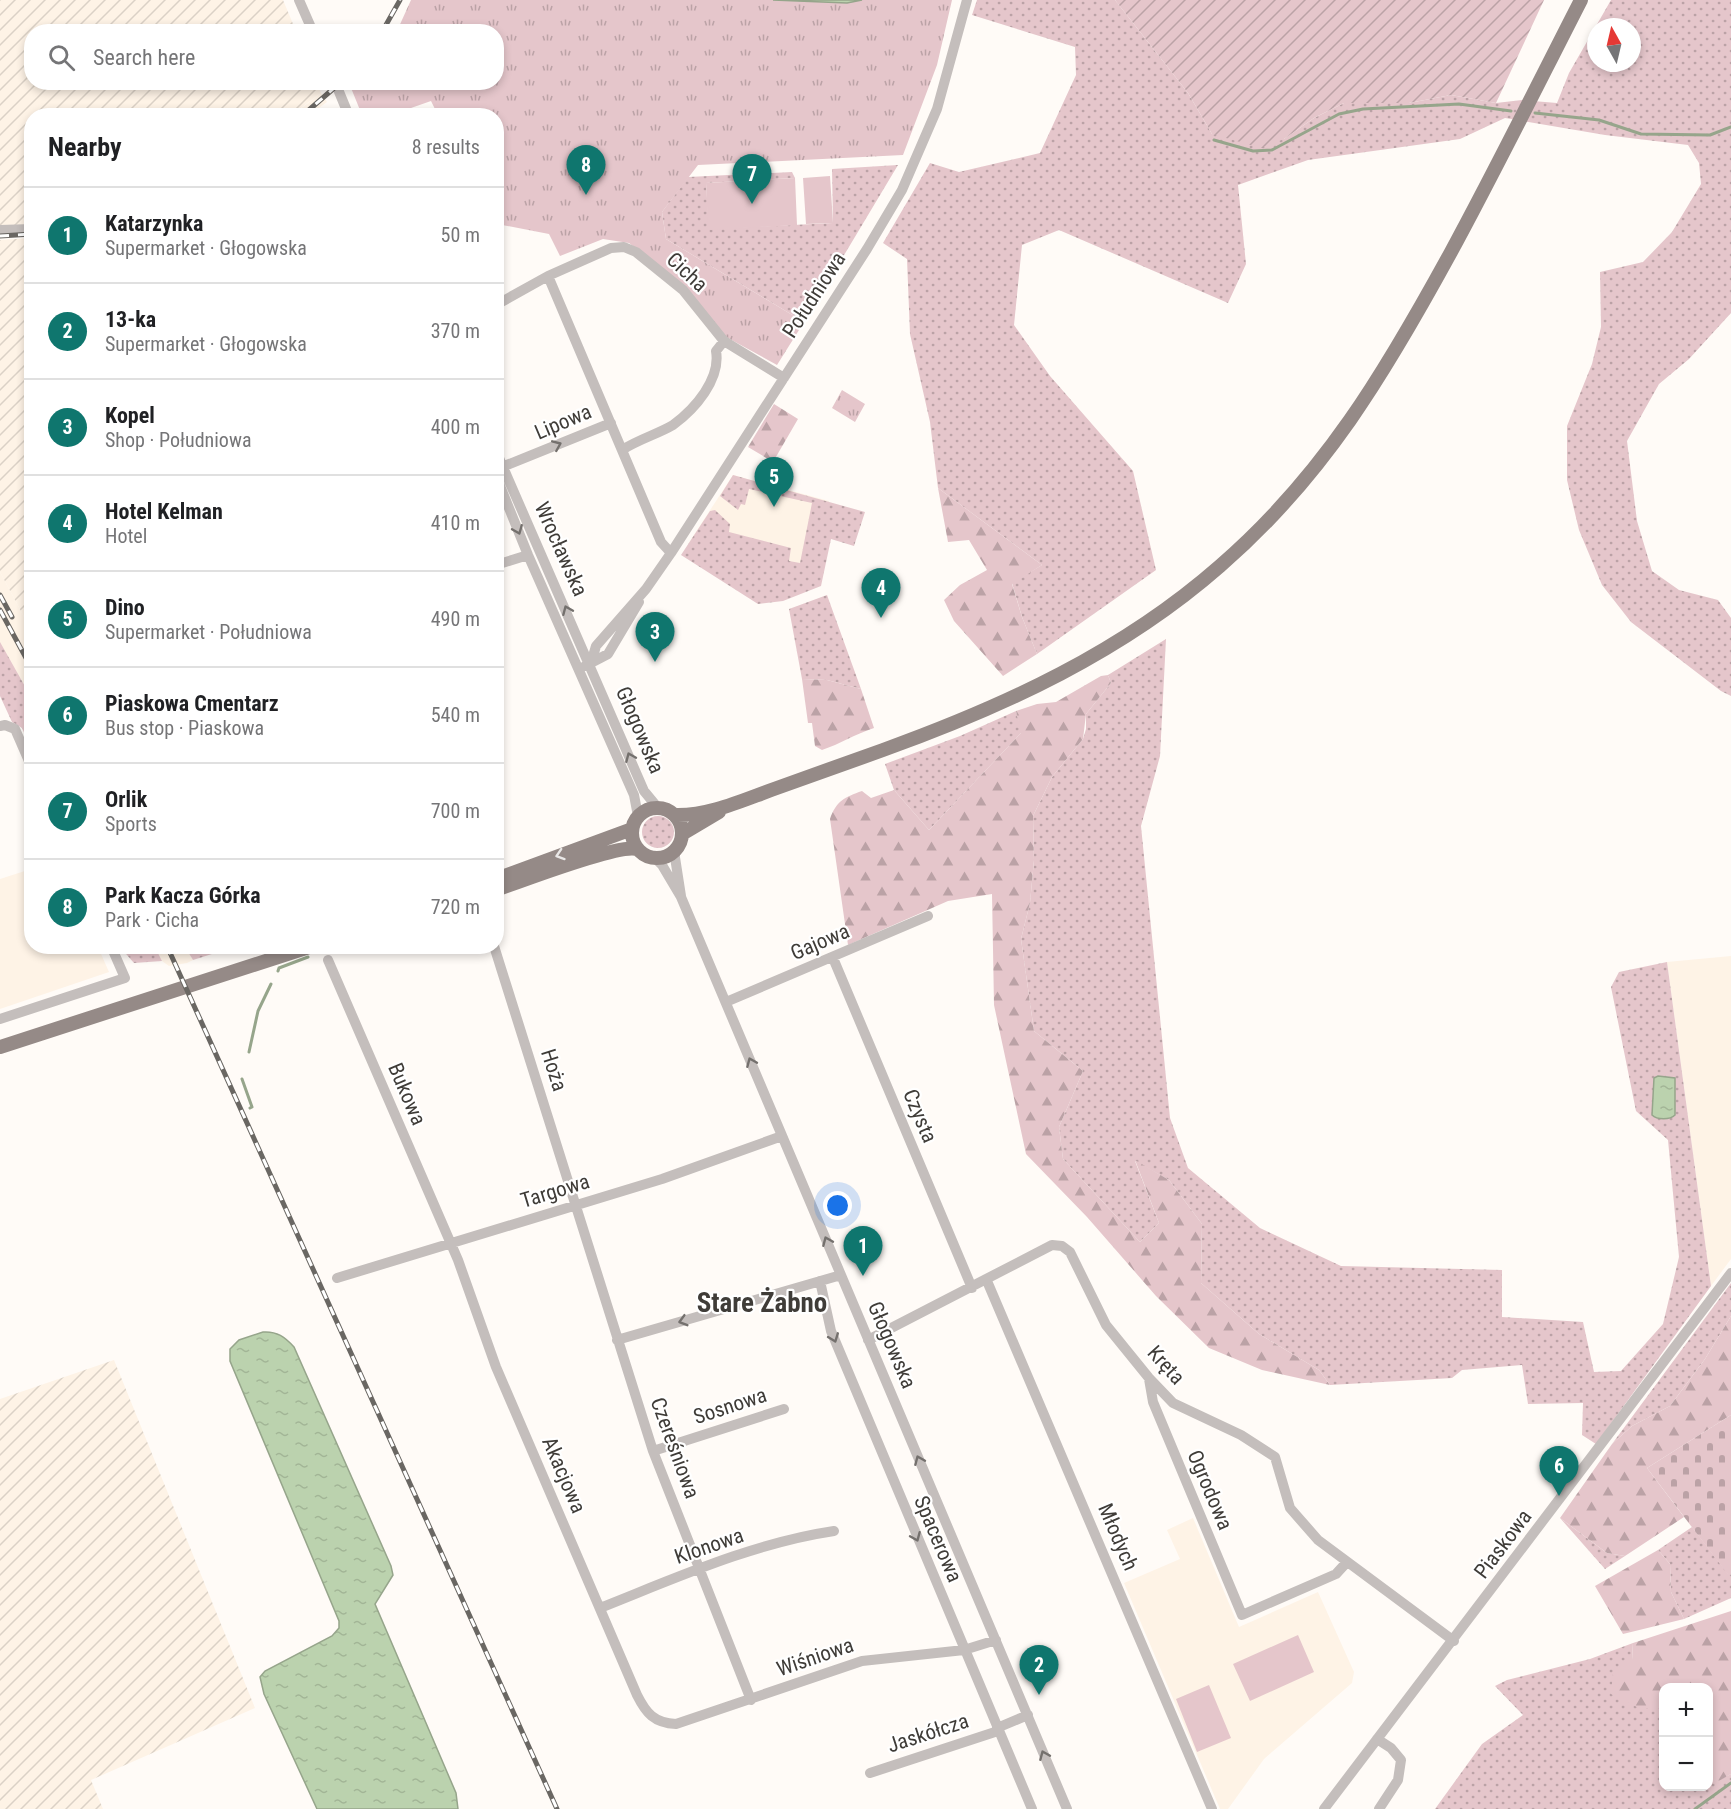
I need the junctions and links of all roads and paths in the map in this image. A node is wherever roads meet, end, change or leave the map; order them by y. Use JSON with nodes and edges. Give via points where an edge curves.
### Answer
{"nodes":[{"id":1,"x":299,"y":0,"type":"edge"},
{"id":2,"x":967,"y":0,"type":"edge"},
{"id":3,"x":1581,"y":0,"type":"edge"},
{"id":4,"x":309,"y":24,"type":"edge"},
{"id":5,"x":338,"y":90,"type":"edge"},
{"id":6,"x":345,"y":108,"type":"edge"},
{"id":7,"x":24,"y":229,"type":"edge"},
{"id":8,"x":0,"y":230,"type":"edge"},
{"id":9,"x":548,"y":276,"type":"junction"},
{"id":10,"x":504,"y":301,"type":"edge"},
{"id":11,"x":724,"y":341,"type":"junction"},
{"id":12,"x":784,"y":378,"type":"junction"},
{"id":13,"x":611,"y":423,"type":"junction"},
{"id":14,"x":622,"y":450,"type":"junction"},
{"id":15,"x":504,"y":469,"type":"edge"},
{"id":16,"x":504,"y":480,"type":"edge"},
{"id":17,"x":504,"y":485,"type":"edge"},
{"id":18,"x":536,"y":538,"type":"junction"},
{"id":19,"x":671,"y":553,"type":"junction"},
{"id":20,"x":528,"y":555,"type":"junction"},
{"id":21,"x":504,"y":562,"type":"edge"},
{"id":22,"x":551,"y":572,"type":"junction"},
{"id":23,"x":646,"y":589,"type":"junction"},
{"id":24,"x":580,"y":639,"type":"junction"},
{"id":25,"x":598,"y":643,"type":"junction"},
{"id":26,"x":591,"y":663,"type":"junction"},
{"id":27,"x":579,"y":668,"type":"junction"},
{"id":28,"x":6,"y":726,"type":"edge"},
{"id":29,"x":24,"y":750,"type":"edge"},
{"id":30,"x":729,"y":806,"type":"junction"},
{"id":31,"x":658,"y":808,"type":"junction"},
{"id":32,"x":675,"y":815,"type":"junction"},
{"id":33,"x":638,"y":816,"type":"junction"},
{"id":34,"x":632,"y":830,"type":"junction"},
{"id":35,"x":682,"y":834,"type":"junction"},
{"id":36,"x":638,"y":849,"type":"junction"},
{"id":37,"x":674,"y":851,"type":"junction"},
{"id":38,"x":655,"y":858,"type":"junction"},
{"id":39,"x":504,"y":876,"type":"edge"},
{"id":40,"x":504,"y":887,"type":"edge"},
{"id":41,"x":681,"y":897,"type":"junction"},
{"id":42,"x":928,"y":916,"type":"dead end"},
{"id":43,"x":114,"y":954,"type":"edge"},
{"id":44,"x":288,"y":954,"type":"edge"},
{"id":45,"x":497,"y":954,"type":"edge"},
{"id":46,"x":833,"y":958,"type":"junction"},
{"id":47,"x":328,"y":960,"type":"dead end"},
{"id":48,"x":726,"y":1002,"type":"junction"},
{"id":49,"x":0,"y":1019,"type":"edge"},
{"id":50,"x":0,"y":1047,"type":"edge"},
{"id":51,"x":782,"y":1136,"type":"junction"},
{"id":52,"x":576,"y":1205,"type":"junction"},
{"id":53,"x":451,"y":1243,"type":"junction"},
{"id":54,"x":1731,"y":1272,"type":"edge"},
{"id":55,"x":841,"y":1275,"type":"junction"},
{"id":56,"x":337,"y":1278,"type":"dead end"},
{"id":57,"x":820,"y":1281,"type":"junction"},
{"id":58,"x":987,"y":1281,"type":"junction"},
{"id":59,"x":972,"y":1288,"type":"junction"},
{"id":60,"x":617,"y":1340,"type":"junction"},
{"id":61,"x":868,"y":1340,"type":"junction"},
{"id":62,"x":1149,"y":1378,"type":"junction"},
{"id":63,"x":784,"y":1409,"type":"dead end"},
{"id":64,"x":654,"y":1451,"type":"junction"},
{"id":65,"x":834,"y":1531,"type":"dead end"},
{"id":66,"x":1347,"y":1562,"type":"junction"},
{"id":67,"x":699,"y":1569,"type":"junction"},
{"id":68,"x":600,"y":1608,"type":"junction"},
{"id":69,"x":996,"y":1640,"type":"junction"},
{"id":70,"x":1454,"y":1641,"type":"junction"},
{"id":71,"x":964,"y":1650,"type":"junction"},
{"id":72,"x":751,"y":1700,"type":"junction"},
{"id":73,"x":1028,"y":1715,"type":"junction"},
{"id":74,"x":652,"y":1718,"type":"joint"},
{"id":75,"x":998,"y":1730,"type":"junction"},
{"id":76,"x":1377,"y":1739,"type":"junction"},
{"id":77,"x":870,"y":1773,"type":"dead end"},
{"id":78,"x":1032,"y":1809,"type":"edge"},
{"id":79,"x":1067,"y":1809,"type":"edge"},
{"id":80,"x":1212,"y":1809,"type":"edge"},
{"id":81,"x":1324,"y":1809,"type":"edge"},
{"id":82,"x":1379,"y":1809,"type":"edge"}],
"edges":[{"from":1,"to":4,"type":"street"},
{"from":2,"to":12,"type":"street","name":"Południowa","via":[[937,109],[902,190]]},
{"from":3,"to":30,"type":"main road","via":[[1464,228],[1386,369],[1331,449],[1221,566],[1117,642],[1045,684],[944,728]]},
{"from":5,"to":6,"type":"street"},
{"from":7,"to":8,"type":"street"},
{"from":9,"to":10,"type":"street","name":"Cicha"},
{"from":9,"to":11,"type":"street","name":"Cicha","via":[[611,248],[624,247],[636,252],[683,290]]},
{"from":9,"to":13,"type":"street"},
{"from":11,"to":12,"type":"street","name":"Cicha"},
{"from":11,"to":14,"type":"street","via":[[716,351],[712,383],[681,418]]},
{"from":12,"to":19,"type":"street","name":"Południowa"},
{"from":13,"to":14,"type":"street","name":"Lipowa"},
{"from":15,"to":13,"type":"street","name":"Lipowa","one_way":true},
{"from":14,"to":19,"type":"street","name":"Lipowa","via":[[661,542]]},
{"from":16,"to":18,"type":"street","name":"Wrocławska"},
{"from":17,"to":20,"type":"street","name":"Wrocławska","one_way":true},
{"from":18,"to":20,"type":"street"},
{"from":18,"to":22,"type":"street","name":"Wrocławska"},
{"from":19,"to":23,"type":"street","name":"Południowa"},
{"from":20,"to":21,"type":"street"},
{"from":20,"to":22,"type":"street"},
{"from":20,"to":27,"type":"street","name":"Wrocławska"},
{"from":24,"to":22,"type":"street","name":"Wrocławska","one_way":true},
{"from":23,"to":25,"type":"street","name":"Południowa"},
{"from":23,"to":26,"type":"street","name":"Południowa","via":[[611,650]]},
{"from":24,"to":25,"type":"street"},
{"from":24,"to":26,"type":"street","name":"Wrocławska"},
{"from":25,"to":26,"type":"street","name":"Południowa"},
{"from":26,"to":27,"type":"street","name":"Południowa"},
{"from":31,"to":26,"type":"street","name":"Głogowska","one_way":true,"via":[[644,791]]},
{"from":27,"to":33,"type":"street","name":"Głogowska","via":[[634,795]]},
{"from":28,"to":29,"type":"street","via":[[15,729]]},
{"from":30,"to":32,"type":"main road"},
{"from":30,"to":35,"type":"main road"},
{"from":31,"to":32,"type":"main road"},
{"from":31,"to":33,"type":"main road"},
{"from":32,"to":35,"type":"main road"},
{"from":33,"to":34,"type":"main road"},
{"from":34,"to":36,"type":"main road"},
{"from":34,"to":39,"type":"main road","one_way":true},
{"from":35,"to":37,"type":"main road"},
{"from":36,"to":38,"type":"main road"},
{"from":36,"to":40,"type":"main road","via":[[600,856]]},
{"from":37,"to":38,"type":"main road"},
{"from":37,"to":41,"type":"street","name":"Głogowska"},
{"from":38,"to":41,"type":"street","name":"Głogowska"},
{"from":41,"to":48,"type":"street","name":"Głogowska"},
{"from":42,"to":46,"type":"street","name":"Gajowa"},
{"from":43,"to":49,"type":"street","via":[[125,978]]},
{"from":44,"to":50,"type":"main road"},
{"from":45,"to":52,"type":"street","name":"Hoża"},
{"from":46,"to":48,"type":"street","name":"Gajowa"},
{"from":46,"to":59,"type":"street","name":"Czysta"},
{"from":47,"to":53,"type":"street","name":"Bukowa"},
{"from":51,"to":48,"type":"street","name":"Głogowska","one_way":true},
{"from":51,"to":52,"type":"street","name":"Targowa"},
{"from":55,"to":51,"type":"street","name":"Głogowska","one_way":true},
{"from":52,"to":53,"type":"street","name":"Targowa"},
{"from":52,"to":60,"type":"street","name":"Czereśniowa"},
{"from":53,"to":56,"type":"street","name":"Targowa"},
{"from":53,"to":68,"type":"street","name":"Akacjowa","via":[[496,1367]]},
{"from":54,"to":70,"type":"street","name":"Piaskowa"},
{"from":55,"to":57,"type":"street"},
{"from":55,"to":61,"type":"street","name":"Głogowska"},
{"from":57,"to":60,"type":"street","one_way":true},
{"from":57,"to":71,"type":"street","name":"Spacerowa","one_way":true,"via":[[831,1331]]},
{"from":58,"to":59,"type":"street","name":"Kręta"},
{"from":58,"to":62,"type":"street","name":"Kręta","via":[[1052,1245],[1062,1246],[1070,1252],[1106,1324]]},
{"from":58,"to":80,"type":"street","name":"Młodych"},
{"from":59,"to":61,"type":"street","name":"Kręta"},
{"from":60,"to":64,"type":"street","name":"Czereśniowa"},
{"from":69,"to":61,"type":"street","name":"Głogowska","one_way":true},
{"from":62,"to":66,"type":"street","name":"Kręta","via":[[1173,1403],[1241,1435],[1275,1457],[1290,1508],[1318,1540]]},
{"from":62,"to":66,"type":"street","name":"Ogrodowa","via":[[1153,1402],[1242,1615],[1336,1574]]},
{"from":63,"to":64,"type":"street","name":"Sosnowa"},
{"from":64,"to":67,"type":"street","name":"Czereśniowa"},
{"from":65,"to":67,"type":"street","name":"Klonowa","via":[[802,1536]]},
{"from":66,"to":70,"type":"street","name":"Kręta"},
{"from":67,"to":68,"type":"street","name":"Klonowa"},
{"from":67,"to":72,"type":"street","name":"Czereśniowa"},
{"from":68,"to":74,"type":"street","name":"Akacjowa","via":[[637,1695]]},
{"from":69,"to":71,"type":"street","name":"Wiśniowa"},
{"from":69,"to":73,"type":"street","name":"Głogowska"},
{"from":70,"to":76,"type":"street","name":"Piaskowa"},
{"from":71,"to":72,"type":"street","name":"Wiśniowa","via":[[862,1661]]},
{"from":71,"to":75,"type":"street","name":"Spacerowa"},
{"from":72,"to":74,"type":"street","name":"Wiśniowa","via":[[676,1724],[663,1724]]},
{"from":73,"to":75,"type":"street","name":"Jaskółcza"},
{"from":79,"to":73,"type":"street","name":"Głogowska","one_way":true},
{"from":75,"to":77,"type":"street","name":"Jaskółcza"},
{"from":75,"to":78,"type":"street","name":"Spacerowa"},
{"from":76,"to":81,"type":"street","name":"Piaskowa"},
{"from":76,"to":82,"type":"street","via":[[1401,1760],[1398,1780]]}]}
